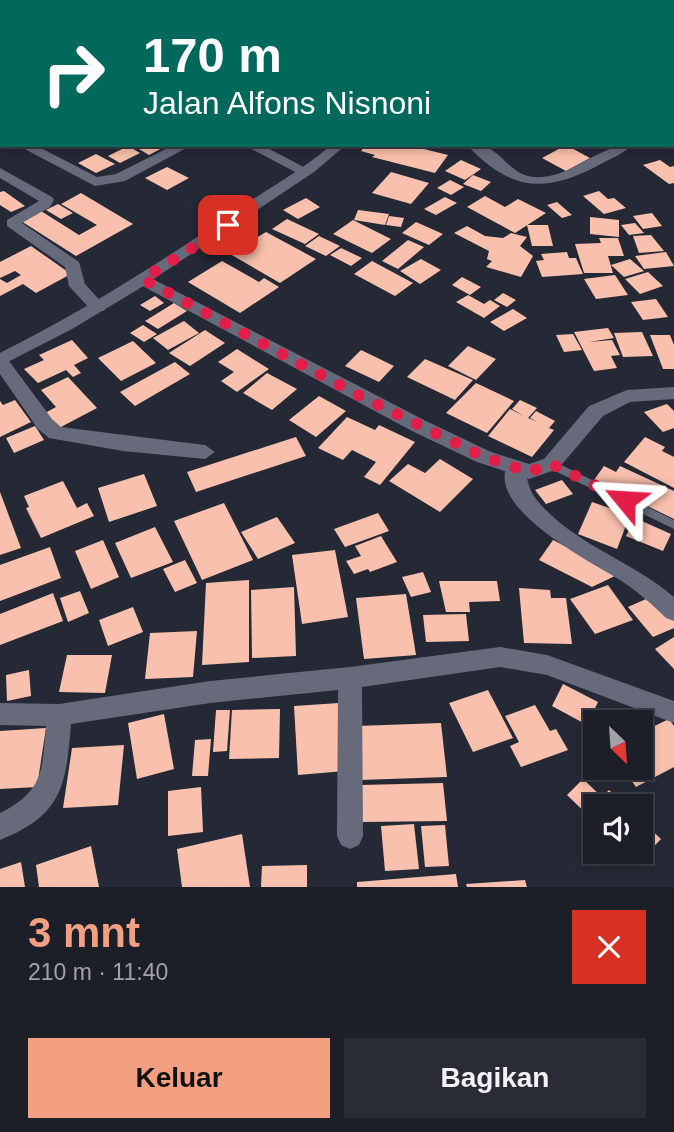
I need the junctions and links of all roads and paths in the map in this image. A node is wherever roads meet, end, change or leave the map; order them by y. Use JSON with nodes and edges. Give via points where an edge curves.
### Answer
{"nodes":[{"id":1,"x":28,"y":147,"type":"edge"},
{"id":2,"x":182,"y":147,"type":"edge"},
{"id":3,"x":255,"y":147,"type":"edge"},
{"id":4,"x":337,"y":147,"type":"edge"},
{"id":5,"x":477,"y":147,"type":"edge"},
{"id":6,"x":621,"y":147,"type":"edge"},
{"id":7,"x":0,"y":172,"type":"edge"},
{"id":8,"x":306,"y":172,"type":"junction"},
{"id":9,"x":143,"y":279,"type":"junction"},
{"id":10,"x":98,"y":307,"type":"junction"},
{"id":11,"x":0,"y":360,"type":"edge"},
{"id":12,"x":674,"y":393,"type":"edge"},
{"id":13,"x":205,"y":452,"type":"dead end"},
{"id":14,"x":551,"y":464,"type":"junction"},
{"id":15,"x":515,"y":469,"type":"junction"},
{"id":16,"x":674,"y":525,"type":"edge"},
{"id":17,"x":674,"y":611,"type":"edge"},
{"id":18,"x":350,"y":678,"type":"junction"},
{"id":19,"x":674,"y":712,"type":"edge"},
{"id":20,"x":0,"y":714,"type":"edge"},
{"id":21,"x":59,"y":715,"type":"junction"},
{"id":22,"x":0,"y":827,"type":"edge"},
{"id":23,"x":350,"y":836,"type":"dead end"}],
"edges":[{"from":1,"to":2,"type":"street","via":[[95,182],[120,178]]},
{"from":3,"to":8,"type":"street"},
{"from":4,"to":8,"type":"street"},
{"from":5,"to":6,"type":"street","via":[[518,177],[541,183],[558,180]]},
{"from":7,"to":10,"type":"street","via":[[47,200],[12,223],[74,265],[77,286]]},
{"from":8,"to":9,"type":"street"},
{"from":9,"to":10,"type":"street"},
{"from":9,"to":15,"type":"street","via":[[388,410]]},
{"from":10,"to":11,"type":"street"},
{"from":11,"to":13,"type":"street","via":[[56,433]]},
{"from":12,"to":14,"type":"street","via":[[627,396],[596,411]]},
{"from":14,"to":15,"type":"street","via":[[537,471]]},
{"from":14,"to":16,"type":"lane"},
{"from":15,"to":17,"type":"street","via":[[514,481],[529,503],[566,539],[627,574]]},
{"from":18,"to":19,"type":"street","via":[[486,658],[518,658],[547,664]]},
{"from":18,"to":21,"type":"street","via":[[210,692]]},
{"from":18,"to":23,"type":"street"},
{"from":20,"to":21,"type":"street"},
{"from":21,"to":22,"type":"street","via":[[51,789],[34,809]]}]}
